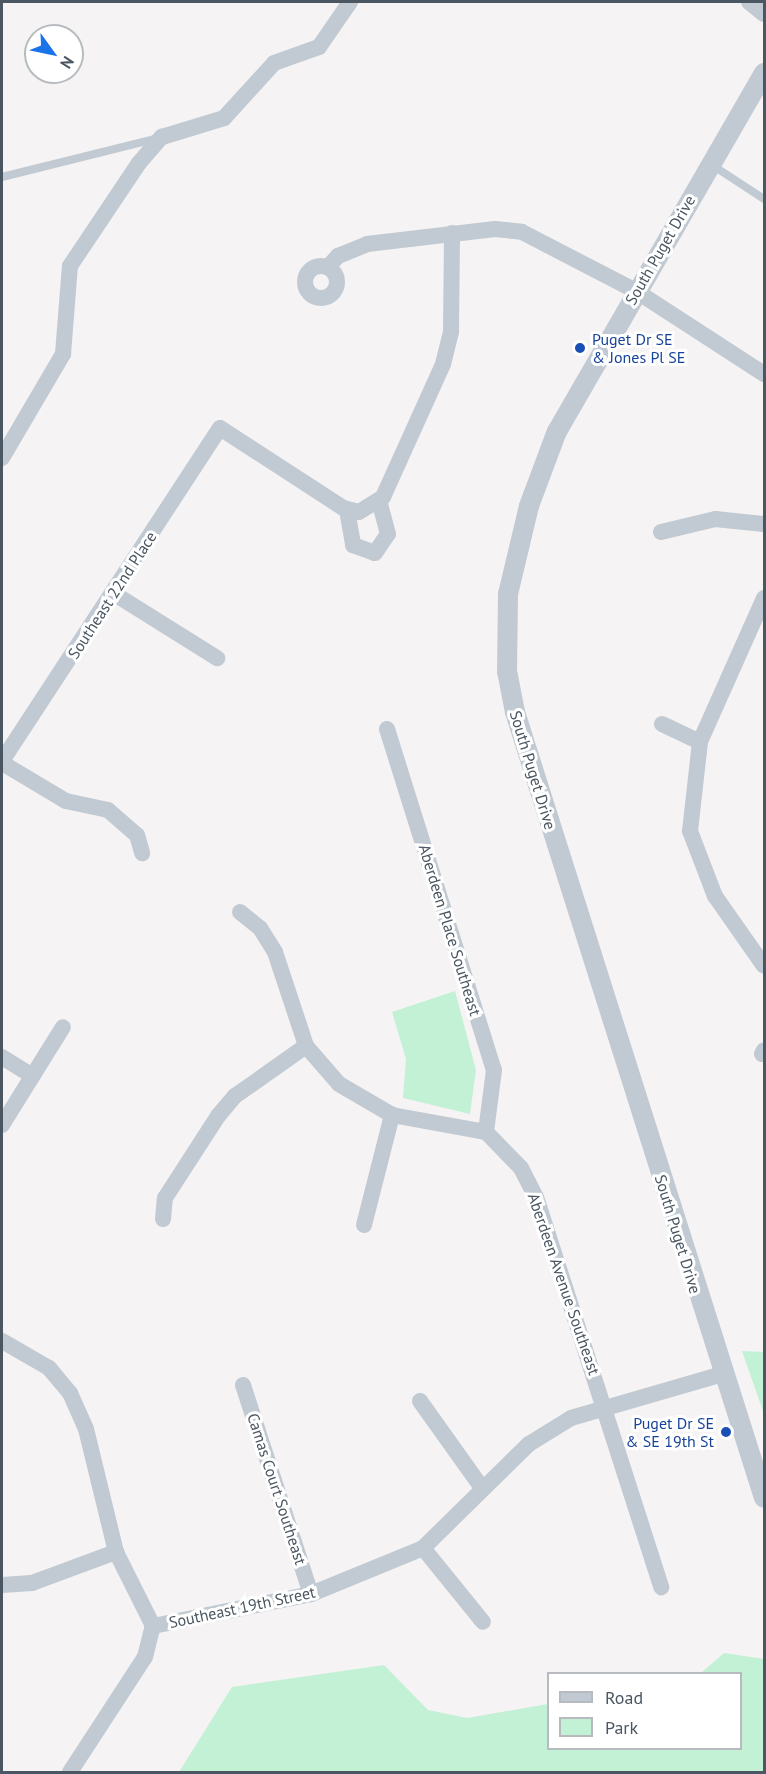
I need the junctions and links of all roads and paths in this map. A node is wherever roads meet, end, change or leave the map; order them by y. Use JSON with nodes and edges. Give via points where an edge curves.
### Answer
{"nodes":[{"id":1,"x":350,"y":2,"type":"edge"},
{"id":2,"x":749,"y":2,"type":"edge"},
{"id":3,"x":765,"y":14,"type":"edge"},
{"id":4,"x":763,"y":79,"type":"edge"},
{"id":5,"x":162,"y":137,"type":"junction"},
{"id":6,"x":711,"y":164,"type":"junction"},
{"id":7,"x":2,"y":177,"type":"edge"},
{"id":8,"x":765,"y":199,"type":"edge"},
{"id":9,"x":452,"y":232,"type":"junction"},
{"id":10,"x":328,"y":267,"type":"dead end"},
{"id":11,"x":636,"y":291,"type":"junction"},
{"id":12,"x":765,"y":374,"type":"edge"},
{"id":13,"x":2,"y":458,"type":"edge"},
{"id":14,"x":374,"y":504,"type":"junction"},
{"id":15,"x":347,"y":510,"type":"junction"},
{"id":16,"x":765,"y":524,"type":"edge"},
{"id":17,"x":661,"y":532,"type":"dead end"},
{"id":18,"x":114,"y":593,"type":"junction"},
{"id":19,"x":765,"y":598,"type":"edge"},
{"id":20,"x":217,"y":658,"type":"dead end"},
{"id":21,"x":662,"y":724,"type":"dead end"},
{"id":22,"x":387,"y":729,"type":"dead end"},
{"id":23,"x":700,"y":742,"type":"junction"},
{"id":24,"x":2,"y":762,"type":"edge"},
{"id":25,"x":142,"y":853,"type":"dead end"},
{"id":26,"x":240,"y":912,"type":"dead end"},
{"id":27,"x":764,"y":965,"type":"edge"},
{"id":28,"x":63,"y":1027,"type":"dead end"},
{"id":29,"x":306,"y":1046,"type":"junction"},
{"id":30,"x":2,"y":1057,"type":"edge"},
{"id":31,"x":33,"y":1076,"type":"junction"},
{"id":32,"x":392,"y":1115,"type":"junction"},
{"id":33,"x":2,"y":1125,"type":"edge"},
{"id":34,"x":486,"y":1132,"type":"junction"},
{"id":35,"x":163,"y":1219,"type":"dead end"},
{"id":36,"x":364,"y":1225,"type":"dead end"},
{"id":37,"x":2,"y":1341,"type":"edge"},
{"id":38,"x":722,"y":1374,"type":"junction"},
{"id":39,"x":243,"y":1385,"type":"dead end"},
{"id":40,"x":420,"y":1401,"type":"dead end"},
{"id":41,"x":607,"y":1408,"type":"junction"},
{"id":42,"x":482,"y":1488,"type":"junction"},
{"id":43,"x":765,"y":1498,"type":"edge"},
{"id":44,"x":423,"y":1548,"type":"junction"},
{"id":45,"x":116,"y":1552,"type":"junction"},
{"id":46,"x":2,"y":1585,"type":"edge"},
{"id":47,"x":661,"y":1587,"type":"dead end"},
{"id":48,"x":311,"y":1594,"type":"junction"},
{"id":49,"x":483,"y":1622,"type":"dead end"},
{"id":50,"x":153,"y":1626,"type":"junction"},
{"id":51,"x":70,"y":1773,"type":"edge"}],
"edges":[{"from":1,"to":5,"type":"street","via":[[319,47],[261,72],[224,118]]},
{"from":2,"to":3,"type":"street"},
{"from":4,"to":6,"type":"street","name":"South Puget Drive"},
{"from":5,"to":7,"type":"lane"},
{"from":5,"to":13,"type":"street","via":[[70,266],[63,354]]},
{"from":6,"to":8,"type":"lane"},
{"from":6,"to":11,"type":"street","name":"South Puget Drive"},
{"from":9,"to":10,"type":"street","via":[[367,244],[338,256]]},
{"from":9,"to":11,"type":"street","via":[[522,232]]},
{"from":9,"to":14,"type":"street","via":[[452,321],[443,364],[391,485]]},
{"from":11,"to":12,"type":"street"},
{"from":11,"to":38,"type":"street","name":"South Puget Drive","via":[[557,431],[529,506],[508,594],[507,671],[515,712]]},
{"from":14,"to":15,"type":"street"},
{"from":14,"to":15,"type":"street","via":[[388,534],[375,553],[353,545]]},
{"from":15,"to":18,"type":"street","name":"Southeast 22nd Place","via":[[220,428]]},
{"from":16,"to":17,"type":"street","via":[[715,519]]},
{"from":18,"to":20,"type":"street"},
{"from":18,"to":24,"type":"street","name":"Southeast 22nd Place"},
{"from":19,"to":23,"type":"street"},
{"from":21,"to":23,"type":"street"},
{"from":22,"to":34,"type":"street","name":"Aberdeen Place Southeast","via":[[494,1070]]},
{"from":23,"to":27,"type":"street","via":[[690,831],[715,896]]},
{"from":24,"to":25,"type":"street","via":[[66,801],[108,810],[137,835]]},
{"from":26,"to":29,"type":"street","via":[[260,928],[275,952]]},
{"from":28,"to":31,"type":"street"},
{"from":29,"to":32,"type":"street","via":[[339,1084]]},
{"from":29,"to":35,"type":"street","via":[[235,1095],[165,1198]]},
{"from":30,"to":31,"type":"street"},
{"from":31,"to":33,"type":"street"},
{"from":32,"to":34,"type":"street"},
{"from":32,"to":36,"type":"street"},
{"from":34,"to":41,"type":"street","name":"Aberdeen Avenue Southeast","via":[[521,1168],[536,1197]]},
{"from":37,"to":45,"type":"street","via":[[49,1368],[70,1393],[86,1429]]},
{"from":38,"to":41,"type":"street","name":"Southeast 19th Street"},
{"from":38,"to":43,"type":"street","name":"South Puget Drive"},
{"from":39,"to":48,"type":"street","name":"Camas Court Southeast"},
{"from":40,"to":42,"type":"street"},
{"from":41,"to":42,"type":"street","name":"Southeast 19th Street","via":[[571,1418],[529,1444]]},
{"from":41,"to":47,"type":"street","name":"Aberdeen Avenue Southeast"},
{"from":42,"to":44,"type":"street","name":"Southeast 19th Street","via":[[449,1528]]},
{"from":44,"to":48,"type":"street","name":"Southeast 19th Street"},
{"from":44,"to":49,"type":"street"},
{"from":45,"to":46,"type":"street","via":[[32,1583]]},
{"from":45,"to":50,"type":"street"},
{"from":48,"to":50,"type":"street","name":"Southeast 19th Street"},
{"from":50,"to":51,"type":"street","name":"Southeast 19th Street","via":[[145,1657]]}]}
